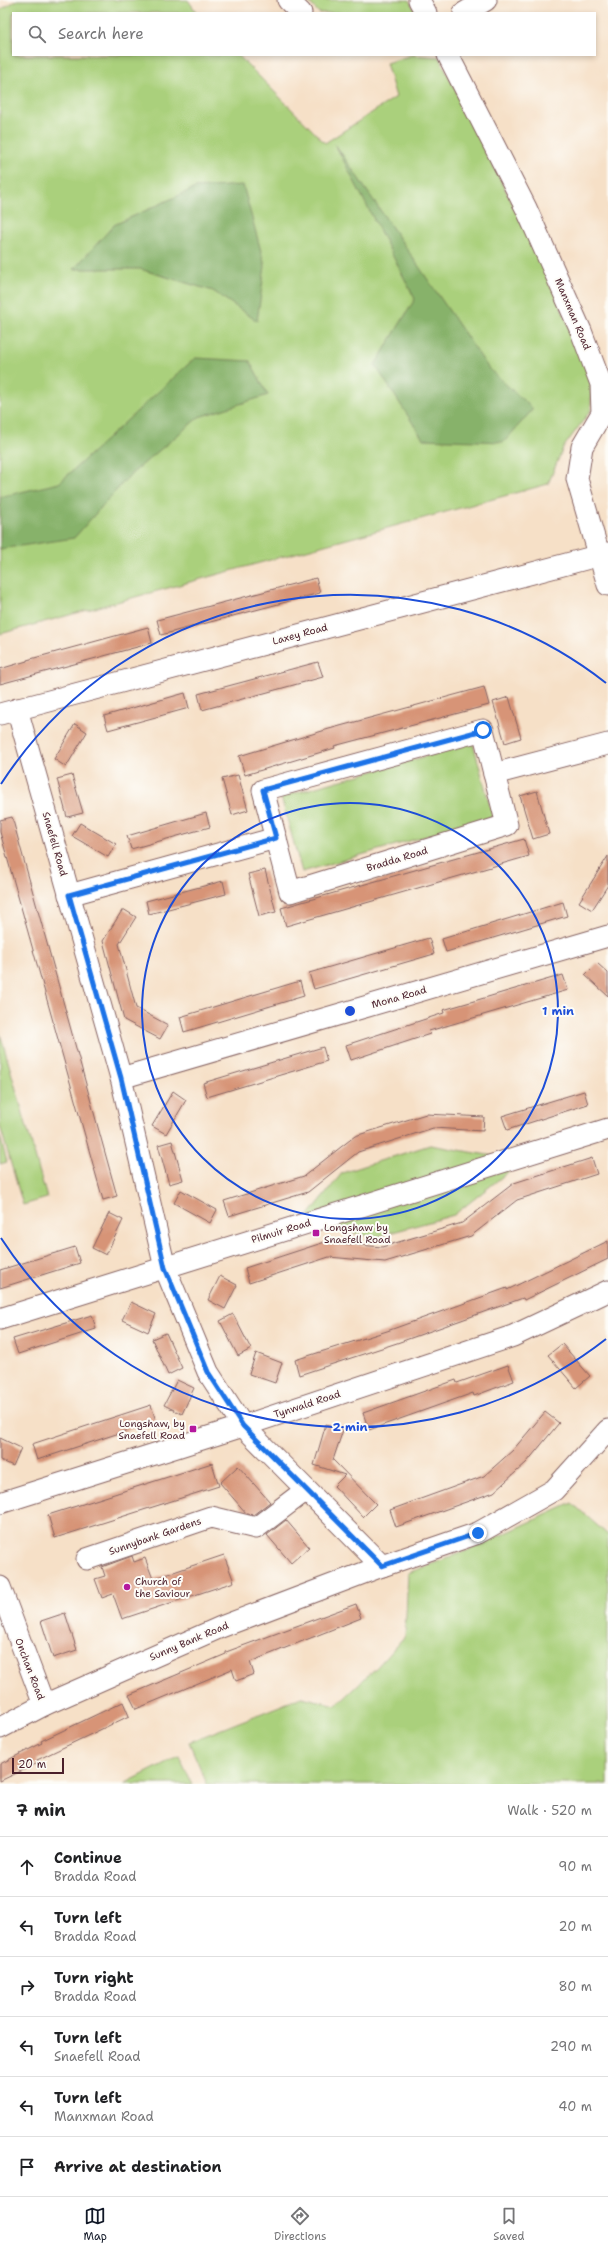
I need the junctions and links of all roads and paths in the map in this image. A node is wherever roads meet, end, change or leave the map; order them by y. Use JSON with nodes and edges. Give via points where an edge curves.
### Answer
{"nodes":[{"id":1,"x":288,"y":0,"type":"edge"},
{"id":2,"x":419,"y":0,"type":"edge"},
{"id":3,"x":486,"y":0,"type":"edge"},
{"id":4,"x":300,"y":12,"type":"edge"},
{"id":5,"x":425,"y":12,"type":"edge"},
{"id":6,"x":466,"y":12,"type":"edge"},
{"id":7,"x":449,"y":56,"type":"edge"},
{"id":8,"x":604,"y":553,"type":"edge"},
{"id":9,"x":608,"y":585,"type":"edge"},
{"id":10,"x":8,"y":711,"type":"edge"},
{"id":11,"x":608,"y":744,"type":"edge"},
{"id":12,"x":494,"y":774,"type":"junction"},
{"id":13,"x":276,"y":838,"type":"junction"},
{"id":14,"x":69,"y":895,"type":"junction"},
{"id":15,"x":608,"y":936,"type":"edge"},
{"id":16,"x":121,"y":1078,"type":"junction"},
{"id":17,"x":608,"y":1129,"type":"edge"},
{"id":18,"x":165,"y":1268,"type":"junction"},
{"id":19,"x":608,"y":1291,"type":"edge"},
{"id":20,"x":0,"y":1319,"type":"edge"},
{"id":21,"x":243,"y":1426,"type":"junction"},
{"id":22,"x":608,"y":1430,"type":"edge"},
{"id":23,"x":306,"y":1490,"type":"junction"},
{"id":24,"x":0,"y":1503,"type":"edge"},
{"id":25,"x":87,"y":1559,"type":"dead end"},
{"id":26,"x":382,"y":1566,"type":"junction"},
{"id":27,"x":0,"y":1587,"type":"edge"},
{"id":28,"x":44,"y":1705,"type":"junction"},
{"id":29,"x":0,"y":1728,"type":"edge"}],
"edges":[{"from":1,"to":4,"type":"street"},
{"from":2,"to":5,"type":"street"},
{"from":3,"to":6,"type":"street"},
{"from":7,"to":8,"type":"street","name":"Manxman Road","via":[[526,208],[581,331],[601,384],[602,413],[582,447],[577,479]]},
{"from":8,"to":9,"type":"street","name":"Manxman Road"},
{"from":8,"to":10,"type":"street","name":"Laxey Road"},
{"from":10,"to":14,"type":"street","name":"Snaefell Road"},
{"from":11,"to":12,"type":"street"},
{"from":12,"to":13,"type":"street","name":"Bradda Road","via":[[483,730],[263,790]]},
{"from":12,"to":13,"type":"street","name":"Bradda Road","via":[[507,825],[290,892]]},
{"from":13,"to":14,"type":"street"},
{"from":14,"to":16,"type":"street","name":"Snaefell Road"},
{"from":15,"to":16,"type":"street","name":"Mona Road"},
{"from":16,"to":18,"type":"street","name":"Snaefell Road"},
{"from":17,"to":18,"type":"street","name":"Pilmuir Road"},
{"from":18,"to":20,"type":"street","name":"Pilmuir Road"},
{"from":18,"to":21,"type":"street","name":"Snaefell Road","via":[[208,1372]]},
{"from":19,"to":21,"type":"street","name":"Tynwald Road","via":[[513,1336]]},
{"from":21,"to":23,"type":"street","name":"Snaefell Road"},
{"from":21,"to":24,"type":"street","name":"Tynwald Road"},
{"from":22,"to":26,"type":"street","via":[[554,1490],[478,1533]]},
{"from":23,"to":25,"type":"street","name":"Sunnybank Gardens","via":[[256,1528],[211,1517]]},
{"from":23,"to":26,"type":"street","name":"Snaefell Road"},
{"from":26,"to":28,"type":"street","name":"Sunny Bank Road","via":[[221,1627]]},
{"from":27,"to":28,"type":"street","name":"Onchan Road"},
{"from":28,"to":29,"type":"street","name":"Sunny Bank Road"}]}
